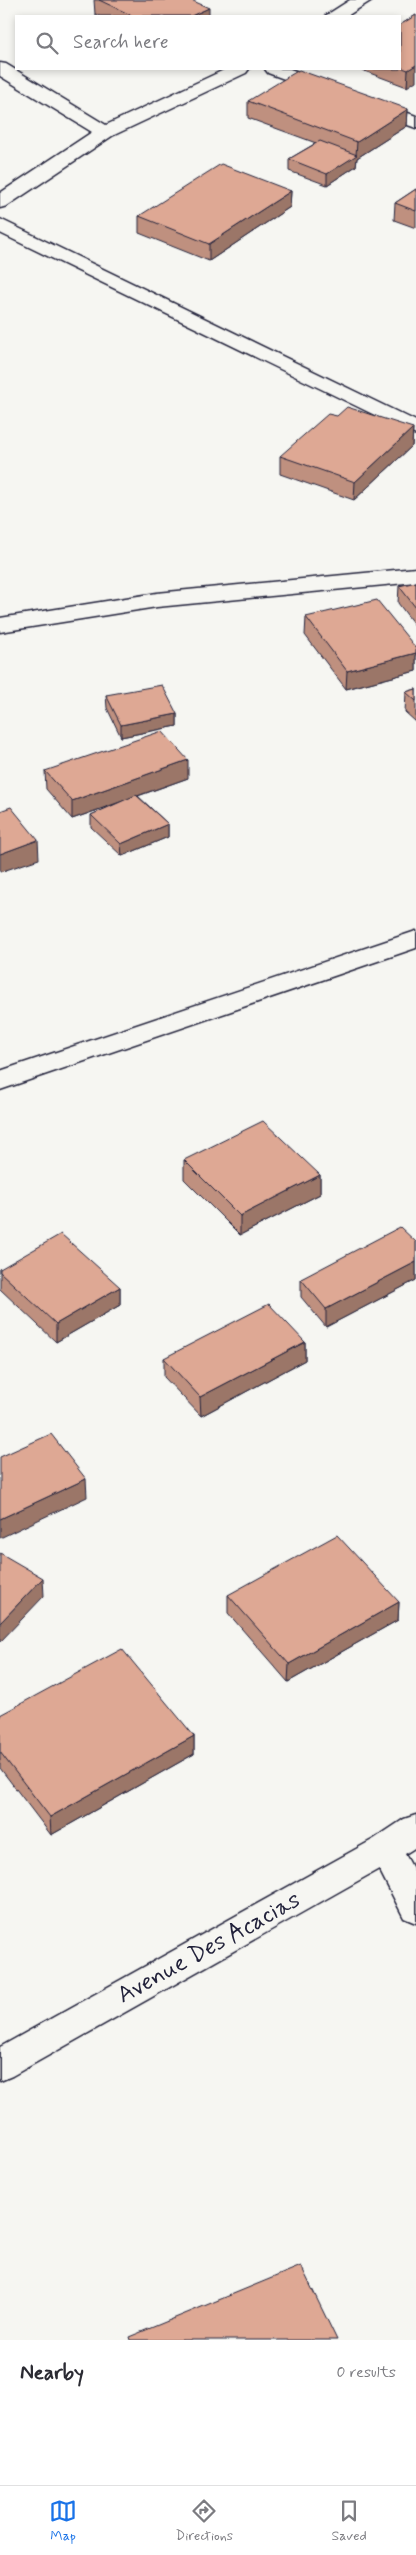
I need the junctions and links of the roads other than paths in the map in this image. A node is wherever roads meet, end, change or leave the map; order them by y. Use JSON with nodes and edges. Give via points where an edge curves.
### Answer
{"nodes":[{"id":1,"x":362,"y":0,"type":"edge"},
{"id":2,"x":336,"y":15,"type":"edge"},
{"id":3,"x":0,"y":68,"type":"edge"},
{"id":4,"x":238,"y":70,"type":"edge"},
{"id":5,"x":277,"y":70,"type":"edge"},
{"id":6,"x":416,"y":122,"type":"edge"},
{"id":7,"x":105,"y":132,"type":"junction"},
{"id":8,"x":0,"y":202,"type":"edge"},
{"id":9,"x":0,"y":225,"type":"edge"},
{"id":10,"x":416,"y":429,"type":"edge"},
{"id":11,"x":416,"y":575,"type":"edge"},
{"id":12,"x":0,"y":625,"type":"edge"},
{"id":13,"x":416,"y":939,"type":"edge"},
{"id":14,"x":0,"y":1081,"type":"edge"},
{"id":15,"x":416,"y":1829,"type":"edge"},
{"id":16,"x":386,"y":1849,"type":"junction"},
{"id":17,"x":416,"y":1908,"type":"edge"},
{"id":18,"x":0,"y":2065,"type":"edge"}],
"edges":[{"from":1,"to":2,"type":"street"},
{"from":3,"to":7,"type":"street"},
{"from":4,"to":7,"type":"street"},
{"from":5,"to":6,"type":"street"},
{"from":7,"to":8,"type":"street"},
{"from":9,"to":10,"type":"street"},
{"from":11,"to":12,"type":"street","via":[[157,600]]},
{"from":13,"to":14,"type":"street"},
{"from":15,"to":16,"type":"street","name":"Avenue Des Acacias"},
{"from":16,"to":17,"type":"street"},
{"from":16,"to":18,"type":"street","name":"Avenue Des Acacias"}]}
